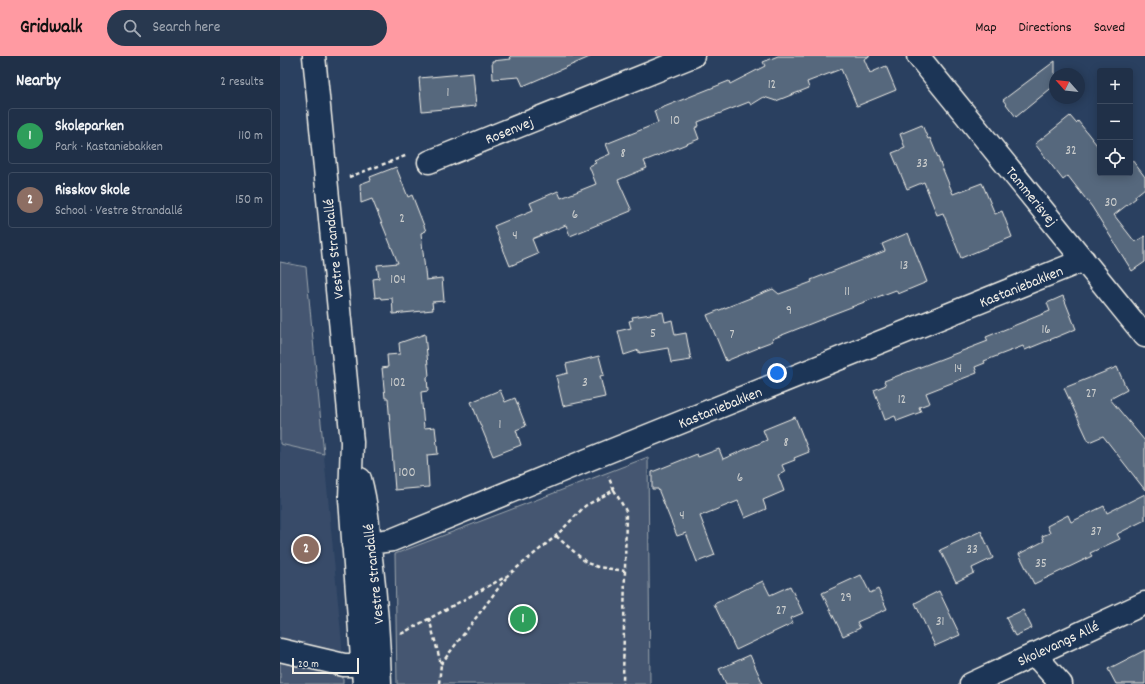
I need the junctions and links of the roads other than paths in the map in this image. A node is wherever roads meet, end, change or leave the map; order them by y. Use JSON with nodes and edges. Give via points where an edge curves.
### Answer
{"nodes":[{"id":1,"x":314,"y":56,"type":"edge"},
{"id":2,"x":694,"y":56,"type":"edge"},
{"id":3,"x":918,"y":56,"type":"edge"},
{"id":4,"x":429,"y":162,"type":"road end"},
{"id":5,"x":1084,"y":260,"type":"junction"},
{"id":6,"x":1145,"y":336,"type":"edge"},
{"id":7,"x":362,"y":544,"type":"junction"},
{"id":8,"x":1145,"y":603,"type":"edge"},
{"id":9,"x":280,"y":650,"type":"edge"},
{"id":10,"x":1034,"y":654,"type":"junction"},
{"id":11,"x":371,"y":674,"type":"edge"},
{"id":12,"x":971,"y":684,"type":"edge"},
{"id":13,"x":1061,"y":684,"type":"edge"}],
"edges":[{"from":1,"to":7,"type":"street","name":"Vestre Strandallé","via":[[352,442],[365,497]]},
{"from":2,"to":4,"type":"street","name":"Rosenvej"},
{"from":3,"to":5,"type":"street","name":"Tammerisvej"},
{"from":5,"to":6,"type":"street","name":"Tammerisvej"},
{"from":5,"to":7,"type":"street","name":"Kastaniebakken","via":[[392,540]]},
{"from":7,"to":11,"type":"street","name":"Vestre Strandallé"},
{"from":7,"to":11,"type":"street","name":"Vestre Strandallé","via":[[379,638]]},
{"from":8,"to":10,"type":"street","name":"Skolevangs Allé"},
{"from":9,"to":11,"type":"street"},
{"from":10,"to":12,"type":"street","name":"Skolevangs Allé"},
{"from":10,"to":13,"type":"street"}]}
